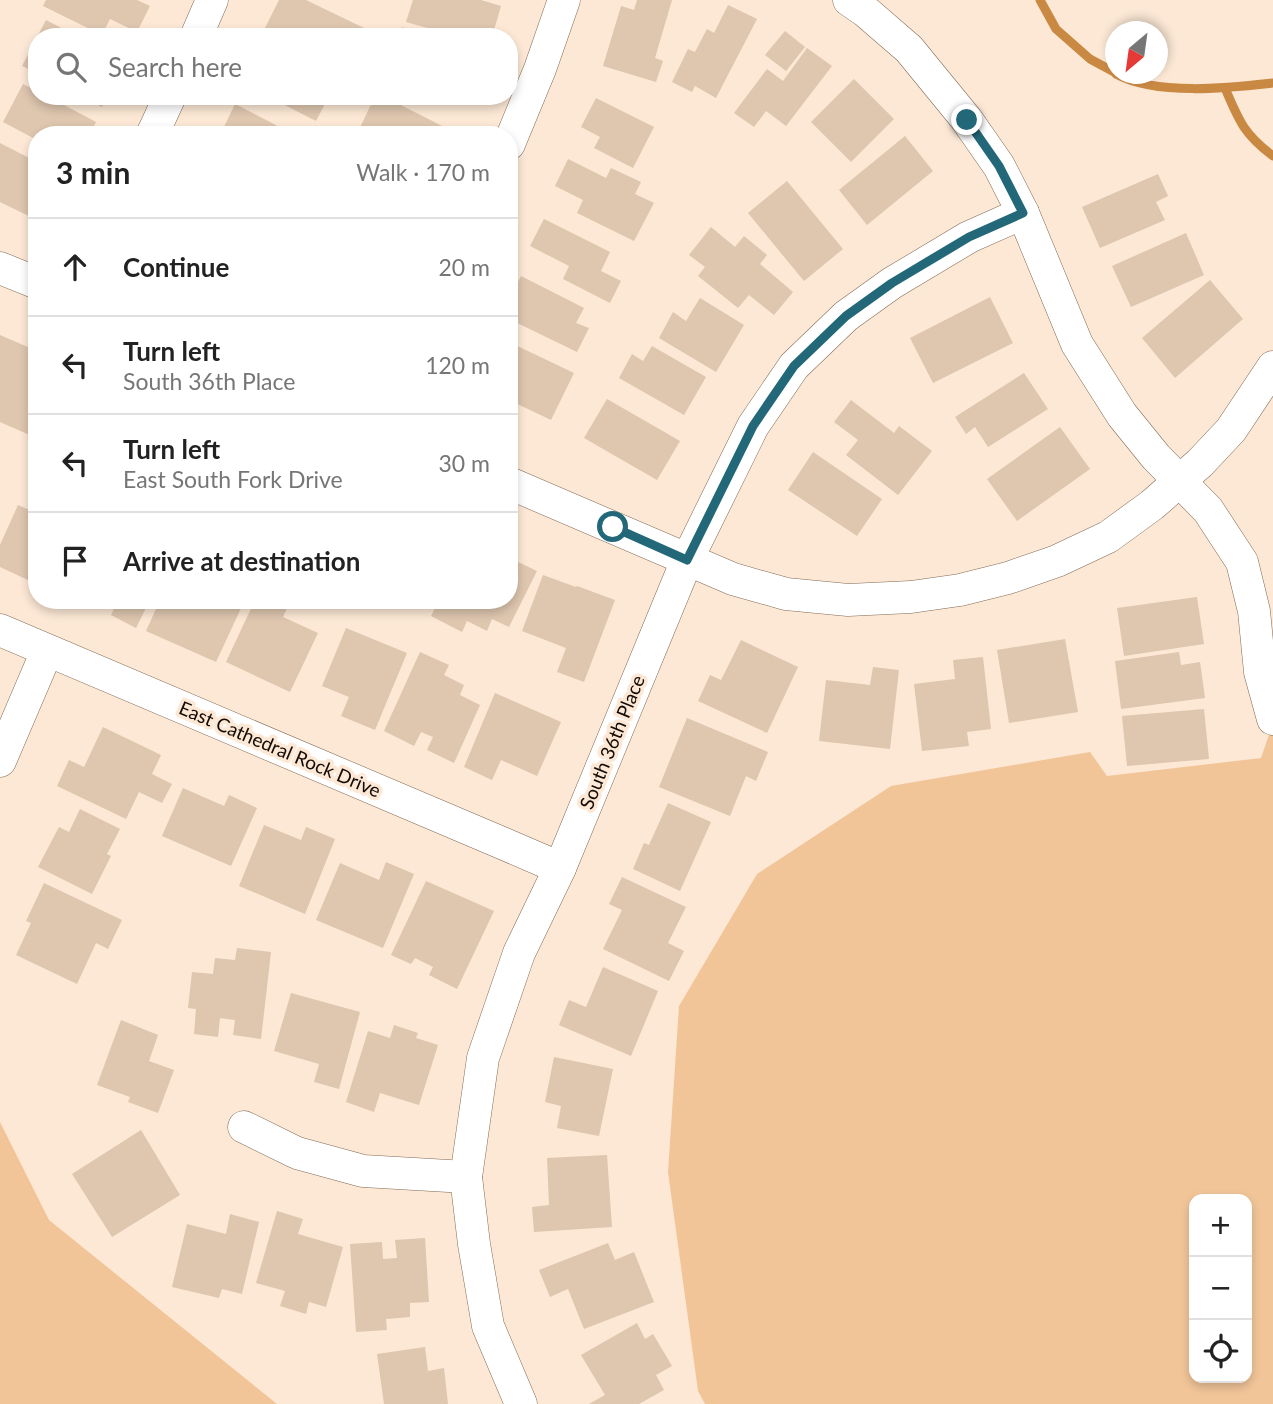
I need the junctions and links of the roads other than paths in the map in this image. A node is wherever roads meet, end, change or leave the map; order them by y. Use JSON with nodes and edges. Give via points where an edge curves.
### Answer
{"nodes":[{"id":1,"x":212,"y":0,"type":"edge"},
{"id":2,"x":564,"y":0,"type":"edge"},
{"id":3,"x":849,"y":0,"type":"edge"},
{"id":4,"x":200,"y":28,"type":"edge"},
{"id":5,"x":166,"y":105,"type":"edge"},
{"id":6,"x":156,"y":126,"type":"edge"},
{"id":7,"x":516,"y":126,"type":"edge"},
{"id":8,"x":1023,"y":213,"type":"junction"},
{"id":9,"x":0,"y":268,"type":"edge"},
{"id":10,"x":28,"y":279,"type":"edge"},
{"id":11,"x":1273,"y":367,"type":"edge"},
{"id":12,"x":1180,"y":481,"type":"junction"},
{"id":13,"x":518,"y":487,"type":"edge"},
{"id":14,"x":687,"y":560,"type":"junction"},
{"id":15,"x":0,"y":630,"type":"edge"},
{"id":16,"x":47,"y":651,"type":"junction"},
{"id":17,"x":1273,"y":719,"type":"edge"},
{"id":18,"x":0,"y":761,"type":"edge"},
{"id":19,"x":560,"y":869,"type":"junction"},
{"id":20,"x":244,"y":1127,"type":"dead end"},
{"id":21,"x":466,"y":1177,"type":"junction"},
{"id":22,"x":521,"y":1404,"type":"edge"}],
"edges":[{"from":1,"to":4,"type":"street"},
{"from":2,"to":7,"type":"street"},
{"from":3,"to":8,"type":"street","via":[[909,49],[999,166]]},
{"from":5,"to":6,"type":"street"},
{"from":8,"to":12,"type":"street","via":[[1077,344],[1122,415]]},
{"from":8,"to":14,"type":"street","name":"South 36th Place","via":[[969,237],[892,283],[846,316],[794,366],[753,426]]},
{"from":9,"to":10,"type":"street"},
{"from":11,"to":12,"type":"street","via":[[1231,430]]},
{"from":12,"to":14,"type":"street","via":[[1108,537],[1057,561],[960,590],[848,600],[786,594]]},
{"from":12,"to":17,"type":"street","via":[[1208,510],[1242,562],[1254,611],[1260,672]]},
{"from":13,"to":14,"type":"street"},
{"from":14,"to":19,"type":"street","name":"South 36th Place"},
{"from":15,"to":16,"type":"street","name":"East Cathedral Rock Drive"},
{"from":16,"to":18,"type":"street"},
{"from":16,"to":19,"type":"street","name":"East Cathedral Rock Drive"},
{"from":19,"to":21,"type":"street","name":"South 36th Place","via":[[519,953],[483,1058]]},
{"from":20,"to":21,"type":"street","via":[[297,1153],[363,1171]]},
{"from":21,"to":22,"type":"street","name":"South 36th Place","via":[[488,1326]]}]}
